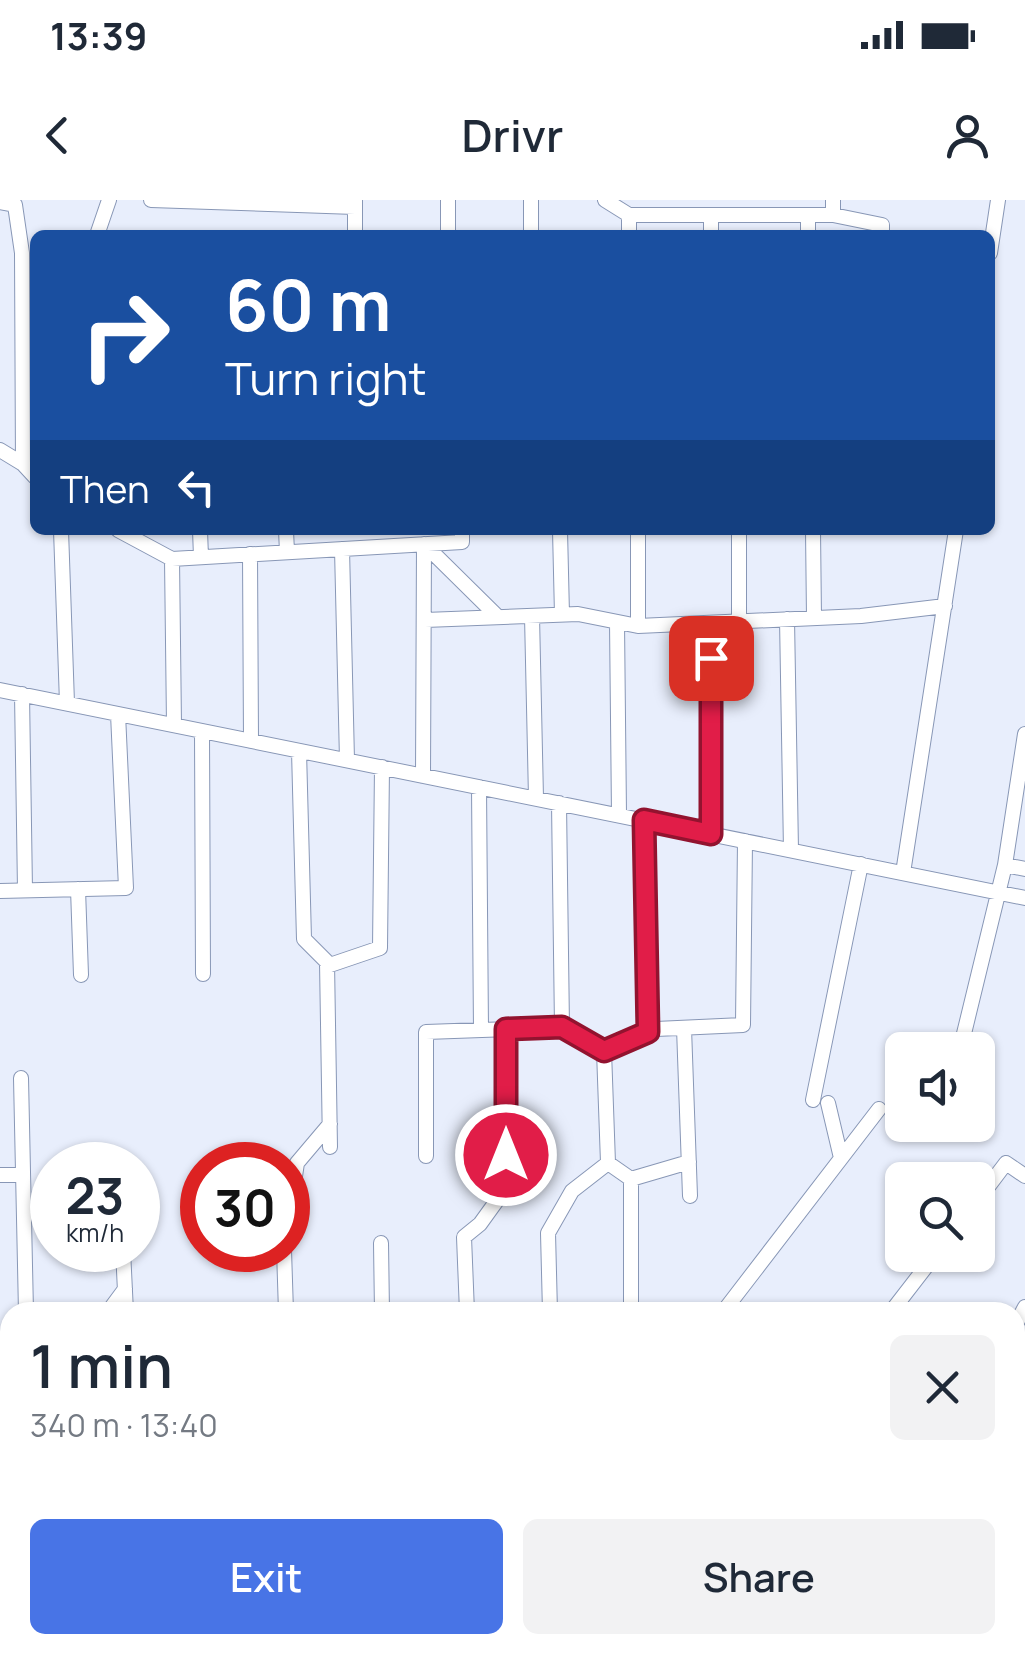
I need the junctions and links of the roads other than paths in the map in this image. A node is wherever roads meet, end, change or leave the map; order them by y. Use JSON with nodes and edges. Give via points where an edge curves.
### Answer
{"nodes":[{"id":1,"x":108,"y":200,"type":"edge"},
{"id":2,"x":151,"y":200,"type":"edge"},
{"id":3,"x":448,"y":200,"type":"edge"},
{"id":4,"x":531,"y":200,"type":"edge"},
{"id":5,"x":605,"y":200,"type":"edge"},
{"id":6,"x":998,"y":200,"type":"edge"},
{"id":7,"x":0,"y":202,"type":"edge"},
{"id":8,"x":180,"y":202,"type":"edge"},
{"id":9,"x":355,"y":203,"type":"edge"},
{"id":10,"x":647,"y":208,"type":"edge"},
{"id":11,"x":730,"y":208,"type":"edge"},
{"id":12,"x":833,"y":208,"type":"edge"},
{"id":13,"x":629,"y":215,"type":"junction"},
{"id":14,"x":711,"y":215,"type":"junction"},
{"id":15,"x":808,"y":215,"type":"junction"},
{"id":16,"x":99,"y":230,"type":"edge"},
{"id":17,"x":355,"y":230,"type":"edge"},
{"id":18,"x":448,"y":230,"type":"edge"},
{"id":19,"x":531,"y":230,"type":"edge"},
{"id":20,"x":630,"y":230,"type":"edge"},
{"id":21,"x":711,"y":230,"type":"edge"},
{"id":22,"x":808,"y":230,"type":"edge"},
{"id":23,"x":882,"y":230,"type":"edge"},
{"id":24,"x":993,"y":230,"type":"edge"},
{"id":25,"x":0,"y":450,"type":"edge"},
{"id":26,"x":23,"y":464,"type":"junction"},
{"id":27,"x":30,"y":472,"type":"edge"},
{"id":28,"x":61,"y":535,"type":"edge"},
{"id":29,"x":127,"y":535,"type":"edge"},
{"id":30,"x":200,"y":535,"type":"edge"},
{"id":31,"x":286,"y":535,"type":"edge"},
{"id":32,"x":382,"y":535,"type":"edge"},
{"id":33,"x":462,"y":535,"type":"edge"},
{"id":34,"x":560,"y":535,"type":"edge"},
{"id":35,"x":638,"y":535,"type":"edge"},
{"id":36,"x":739,"y":535,"type":"edge"},
{"id":37,"x":813,"y":535,"type":"edge"},
{"id":38,"x":955,"y":535,"type":"edge"},
{"id":39,"x":424,"y":544,"type":"junction"},
{"id":40,"x":383,"y":546,"type":"junction"},
{"id":41,"x":342,"y":548,"type":"junction"},
{"id":42,"x":286,"y":552,"type":"junction"},
{"id":43,"x":250,"y":554,"type":"junction"},
{"id":44,"x":201,"y":557,"type":"junction"},
{"id":45,"x":172,"y":559,"type":"junction"},
{"id":46,"x":944,"y":606,"type":"junction"},
{"id":47,"x":562,"y":615,"type":"junction"},
{"id":48,"x":532,"y":616,"type":"junction"},
{"id":49,"x":498,"y":618,"type":"junction"},
{"id":50,"x":814,"y":618,"type":"junction"},
{"id":51,"x":425,"y":620,"type":"junction"},
{"id":52,"x":787,"y":620,"type":"junction"},
{"id":53,"x":617,"y":622,"type":"junction"},
{"id":54,"x":739,"y":622,"type":"junction"},
{"id":55,"x":711,"y":623,"type":"junction"},
{"id":56,"x":638,"y":626,"type":"junction"},
{"id":57,"x":0,"y":690,"type":"edge"},
{"id":58,"x":22,"y":694,"type":"junction"},
{"id":59,"x":67,"y":704,"type":"junction"},
{"id":60,"x":118,"y":714,"type":"junction"},
{"id":61,"x":174,"y":725,"type":"junction"},
{"id":62,"x":202,"y":731,"type":"junction"},
{"id":63,"x":1025,"y":734,"type":"edge"},
{"id":64,"x":251,"y":741,"type":"junction"},
{"id":65,"x":299,"y":750,"type":"junction"},
{"id":66,"x":346,"y":760,"type":"junction"},
{"id":67,"x":382,"y":767,"type":"junction"},
{"id":68,"x":423,"y":776,"type":"junction"},
{"id":69,"x":479,"y":787,"type":"junction"},
{"id":70,"x":536,"y":798,"type":"junction"},
{"id":71,"x":559,"y":803,"type":"junction"},
{"id":72,"x":619,"y":815,"type":"junction"},
{"id":73,"x":644,"y":820,"type":"junction"},
{"id":74,"x":711,"y":834,"type":"junction"},
{"id":75,"x":744,"y":841,"type":"junction"},
{"id":76,"x":791,"y":850,"type":"junction"},
{"id":77,"x":861,"y":864,"type":"junction"},
{"id":78,"x":1005,"y":865,"type":"junction"},
{"id":79,"x":1025,"y":869,"type":"edge"},
{"id":80,"x":903,"y":873,"type":"junction"},
{"id":81,"x":78,"y":889,"type":"junction"},
{"id":82,"x":26,"y":890,"type":"junction"},
{"id":83,"x":0,"y":891,"type":"edge"},
{"id":84,"x":996,"y":892,"type":"junction"},
{"id":85,"x":1025,"y":898,"type":"edge"},
{"id":86,"x":327,"y":966,"type":"junction"},
{"id":87,"x":203,"y":974,"type":"dead end"},
{"id":88,"x":82,"y":975,"type":"dead end"},
{"id":89,"x":562,"y":1027,"type":"junction"},
{"id":90,"x":684,"y":1028,"type":"junction"},
{"id":91,"x":506,"y":1029,"type":"junction"},
{"id":92,"x":481,"y":1030,"type":"junction"},
{"id":93,"x":648,"y":1032,"type":"junction"},
{"id":94,"x":964,"y":1032,"type":"edge"},
{"id":95,"x":604,"y":1051,"type":"junction"},
{"id":96,"x":21,"y":1078,"type":"dead end"},
{"id":97,"x":878,"y":1109,"type":"dead end"},
{"id":98,"x":330,"y":1124,"type":"junction"},
{"id":99,"x":330,"y":1147,"type":"dead end"},
{"id":100,"x":310,"y":1148,"type":"edge"},
{"id":101,"x":426,"y":1156,"type":"dead end"},
{"id":102,"x":841,"y":1158,"type":"junction"},
{"id":103,"x":689,"y":1162,"type":"junction"},
{"id":104,"x":608,"y":1163,"type":"junction"},
{"id":105,"x":0,"y":1175,"type":"edge"},
{"id":106,"x":23,"y":1175,"type":"junction"},
{"id":107,"x":1025,"y":1176,"type":"edge"},
{"id":108,"x":995,"y":1178,"type":"edge"},
{"id":109,"x":631,"y":1179,"type":"junction"},
{"id":110,"x":690,"y":1196,"type":"dead end"},
{"id":111,"x":380,"y":1243,"type":"dead end"},
{"id":112,"x":125,"y":1272,"type":"edge"},
{"id":113,"x":285,"y":1272,"type":"edge"},
{"id":114,"x":922,"y":1272,"type":"edge"},
{"id":115,"x":125,"y":1288,"type":"junction"},
{"id":116,"x":26,"y":1302,"type":"edge"},
{"id":117,"x":115,"y":1302,"type":"edge"},
{"id":118,"x":126,"y":1302,"type":"edge"},
{"id":119,"x":286,"y":1302,"type":"edge"},
{"id":120,"x":382,"y":1302,"type":"edge"},
{"id":121,"x":467,"y":1302,"type":"edge"},
{"id":122,"x":550,"y":1302,"type":"edge"},
{"id":123,"x":630,"y":1302,"type":"edge"},
{"id":124,"x":731,"y":1302,"type":"edge"},
{"id":125,"x":899,"y":1302,"type":"edge"}],
"edges":[{"from":1,"to":16,"type":"street"},
{"from":2,"to":8,"type":"street"},
{"from":3,"to":18,"type":"street"},
{"from":4,"to":19,"type":"street"},
{"from":5,"to":13,"type":"street"},
{"from":6,"to":24,"type":"street"},
{"from":7,"to":26,"type":"street","via":[[15,205],[22,253]]},
{"from":8,"to":9,"type":"street"},
{"from":9,"to":17,"type":"street"},
{"from":10,"to":13,"type":"street"},
{"from":10,"to":14,"type":"street"},
{"from":11,"to":14,"type":"street"},
{"from":11,"to":15,"type":"street"},
{"from":12,"to":15,"type":"street"},
{"from":12,"to":23,"type":"street"},
{"from":13,"to":20,"type":"street"},
{"from":14,"to":21,"type":"street"},
{"from":15,"to":22,"type":"street"},
{"from":25,"to":26,"type":"street"},
{"from":26,"to":27,"type":"street"},
{"from":28,"to":59,"type":"street"},
{"from":29,"to":45,"type":"street"},
{"from":30,"to":44,"type":"street"},
{"from":31,"to":42,"type":"street"},
{"from":32,"to":40,"type":"street"},
{"from":33,"to":39,"type":"street","via":[[462,542]]},
{"from":34,"to":47,"type":"street"},
{"from":35,"to":56,"type":"street"},
{"from":36,"to":54,"type":"street"},
{"from":37,"to":50,"type":"street"},
{"from":38,"to":46,"type":"street"},
{"from":39,"to":40,"type":"street"},
{"from":39,"to":49,"type":"street"},
{"from":39,"to":51,"type":"street"},
{"from":40,"to":41,"type":"street"},
{"from":41,"to":42,"type":"street"},
{"from":41,"to":66,"type":"street"},
{"from":42,"to":43,"type":"street"},
{"from":43,"to":44,"type":"street"},
{"from":43,"to":64,"type":"street"},
{"from":44,"to":45,"type":"street"},
{"from":45,"to":61,"type":"street"},
{"from":46,"to":50,"type":"street"},
{"from":46,"to":80,"type":"street"},
{"from":47,"to":48,"type":"street"},
{"from":47,"to":53,"type":"street"},
{"from":48,"to":49,"type":"street"},
{"from":48,"to":70,"type":"street"},
{"from":49,"to":51,"type":"street"},
{"from":50,"to":52,"type":"street"},
{"from":51,"to":68,"type":"street"},
{"from":52,"to":54,"type":"street"},
{"from":52,"to":76,"type":"street"},
{"from":53,"to":56,"type":"street"},
{"from":53,"to":72,"type":"street"},
{"from":54,"to":55,"type":"street"},
{"from":55,"to":56,"type":"street"},
{"from":55,"to":74,"type":"street"},
{"from":57,"to":58,"type":"street"},
{"from":58,"to":59,"type":"street"},
{"from":58,"to":82,"type":"street"},
{"from":59,"to":60,"type":"street"},
{"from":60,"to":61,"type":"street"},
{"from":60,"to":81,"type":"street","via":[[126,888]]},
{"from":61,"to":62,"type":"street"},
{"from":62,"to":64,"type":"street"},
{"from":62,"to":87,"type":"street"},
{"from":63,"to":78,"type":"street"},
{"from":64,"to":65,"type":"street"},
{"from":65,"to":66,"type":"street"},
{"from":65,"to":86,"type":"street","via":[[304,939]]},
{"from":66,"to":67,"type":"street"},
{"from":67,"to":68,"type":"street"},
{"from":67,"to":86,"type":"street","via":[[380,948]]},
{"from":68,"to":69,"type":"street"},
{"from":69,"to":70,"type":"street"},
{"from":69,"to":92,"type":"street"},
{"from":70,"to":71,"type":"street"},
{"from":71,"to":72,"type":"street"},
{"from":71,"to":89,"type":"street"},
{"from":72,"to":73,"type":"street"},
{"from":73,"to":74,"type":"street"},
{"from":73,"to":93,"type":"street"},
{"from":74,"to":75,"type":"street"},
{"from":75,"to":76,"type":"street"},
{"from":75,"to":90,"type":"street","via":[[743,1026]]},
{"from":76,"to":77,"type":"street"},
{"from":77,"to":80,"type":"street"},
{"from":77,"to":102,"type":"street","via":[[820,1102]]},
{"from":78,"to":79,"type":"street"},
{"from":78,"to":84,"type":"street"},
{"from":80,"to":84,"type":"street"},
{"from":81,"to":82,"type":"street"},
{"from":81,"to":88,"type":"street"},
{"from":82,"to":83,"type":"street"},
{"from":84,"to":85,"type":"street"},
{"from":84,"to":94,"type":"street"},
{"from":86,"to":98,"type":"street"},
{"from":89,"to":91,"type":"street"},
{"from":89,"to":95,"type":"street"},
{"from":90,"to":93,"type":"street"},
{"from":90,"to":103,"type":"street"},
{"from":91,"to":92,"type":"street"},
{"from":91,"to":121,"type":"street","via":[[511,1181],[464,1237]]},
{"from":92,"to":101,"type":"street","via":[[426,1032]]},
{"from":93,"to":95,"type":"street"},
{"from":95,"to":104,"type":"street"},
{"from":96,"to":106,"type":"street"},
{"from":97,"to":102,"type":"street"},
{"from":98,"to":99,"type":"street"},
{"from":98,"to":100,"type":"street"},
{"from":102,"to":124,"type":"street"},
{"from":103,"to":109,"type":"street"},
{"from":103,"to":110,"type":"street"},
{"from":104,"to":109,"type":"street"},
{"from":104,"to":122,"type":"street","via":[[572,1190],[548,1233]]},
{"from":105,"to":106,"type":"street"},
{"from":106,"to":116,"type":"street"},
{"from":107,"to":108,"type":"street","via":[[1006,1163]]},
{"from":109,"to":123,"type":"street"},
{"from":111,"to":120,"type":"street"},
{"from":112,"to":115,"type":"street"},
{"from":113,"to":119,"type":"street"},
{"from":114,"to":125,"type":"street"},
{"from":115,"to":117,"type":"street"},
{"from":115,"to":118,"type":"street"}]}
